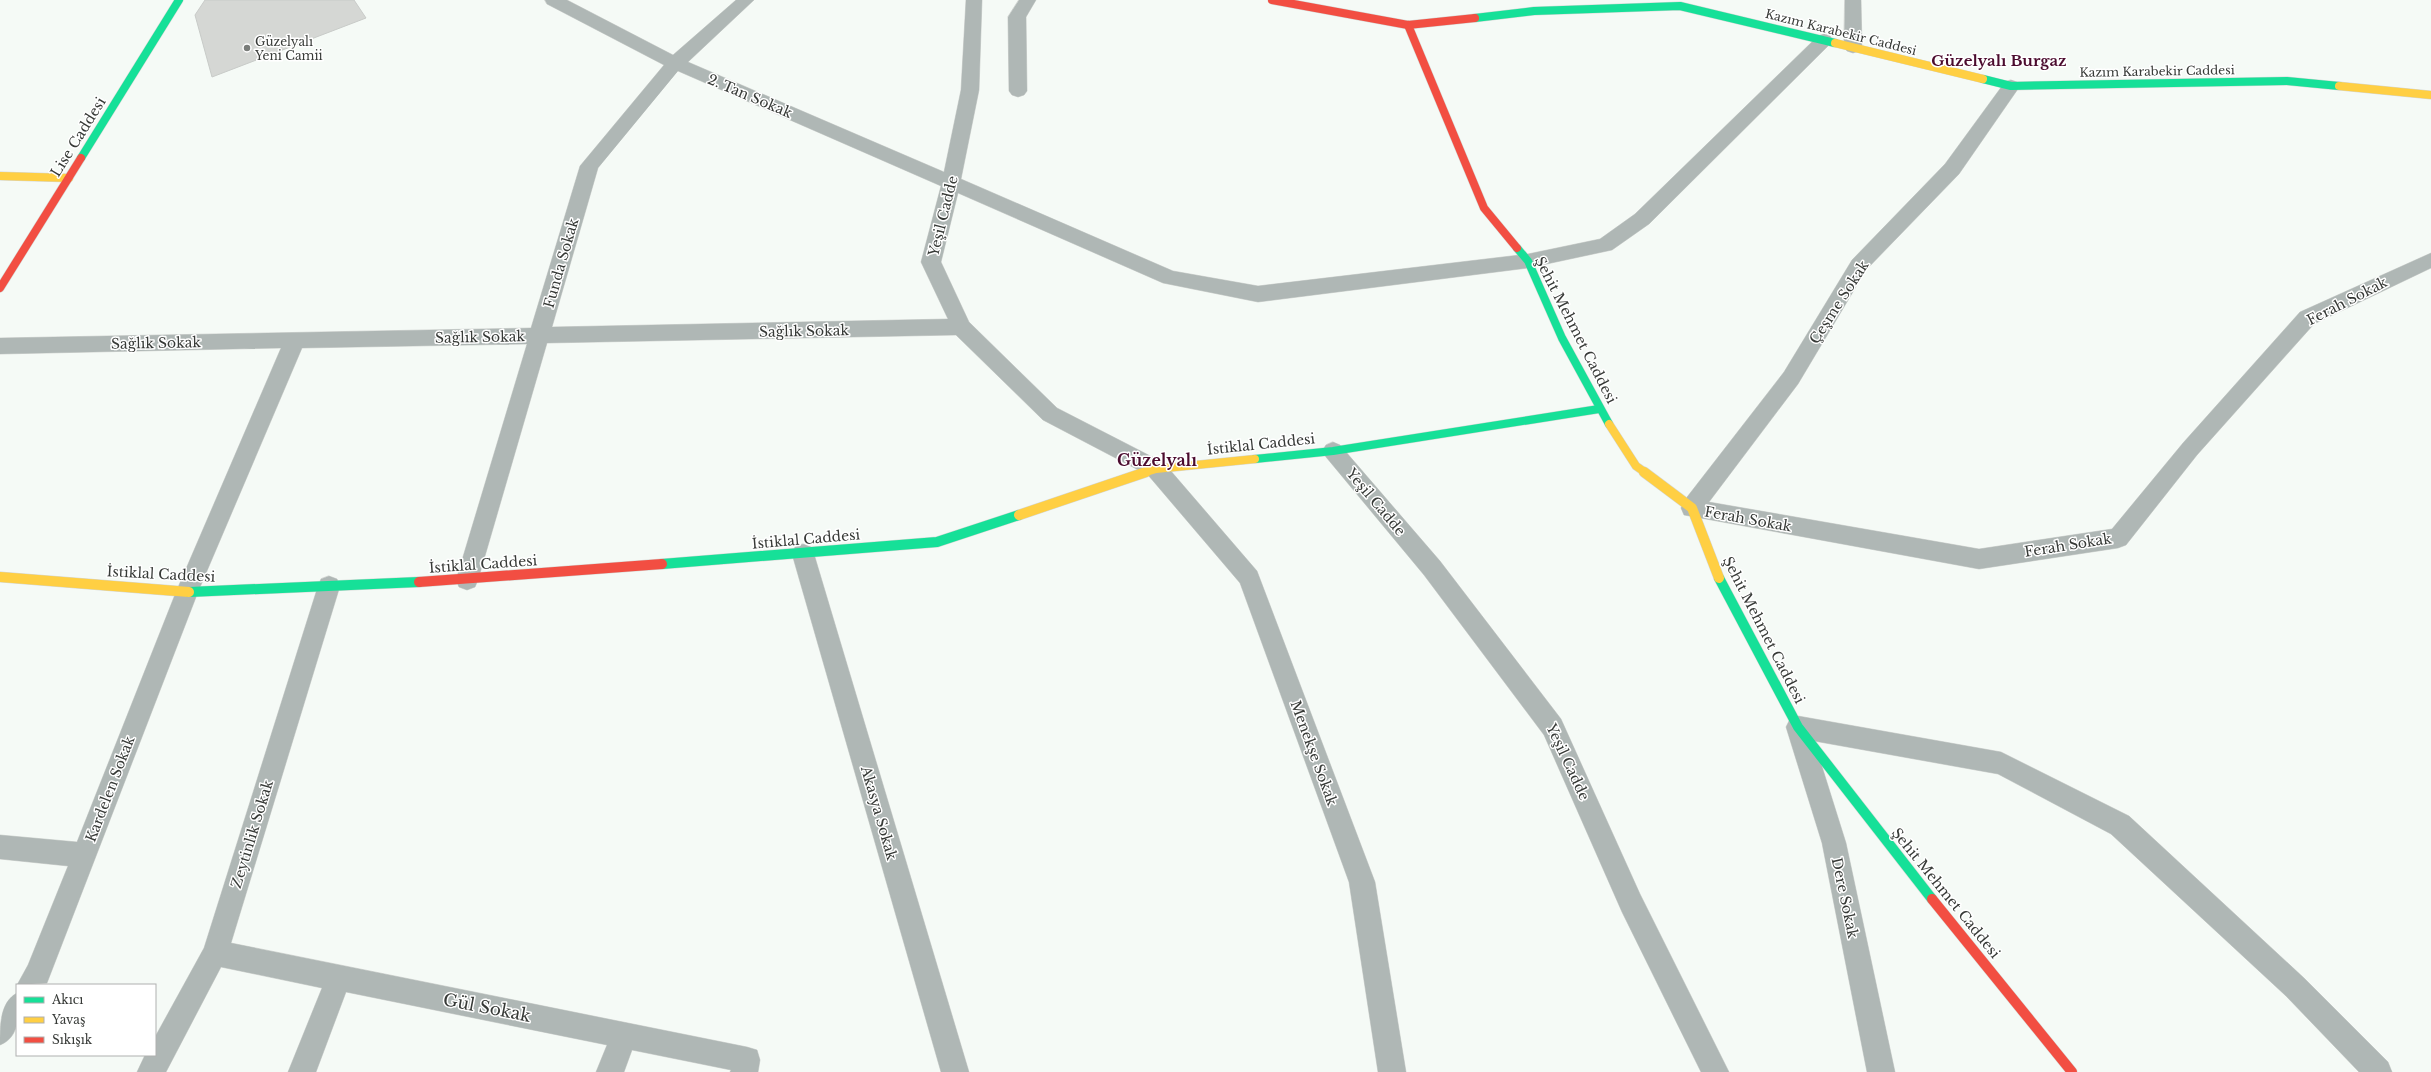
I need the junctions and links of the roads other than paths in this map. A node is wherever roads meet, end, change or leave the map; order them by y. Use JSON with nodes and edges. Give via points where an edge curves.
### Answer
{"nodes":[{"id":1,"x":179,"y":0,"type":"edge"},
{"id":2,"x":552,"y":0,"type":"edge"},
{"id":3,"x":746,"y":0,"type":"edge"},
{"id":4,"x":974,"y":0,"type":"edge"},
{"id":5,"x":1028,"y":0,"type":"edge"},
{"id":6,"x":1853,"y":0,"type":"edge"},
{"id":7,"x":1276,"y":1,"type":"edge"},
{"id":8,"x":1649,"y":3,"type":"edge"},
{"id":9,"x":1408,"y":25,"type":"junction"},
{"id":10,"x":1824,"y":40,"type":"junction"},
{"id":11,"x":1853,"y":47,"type":"junction"},
{"id":12,"x":675,"y":63,"type":"junction"},
{"id":13,"x":2011,"y":86,"type":"junction"},
{"id":14,"x":1018,"y":91,"type":"dead end"},
{"id":15,"x":2431,"y":95,"type":"edge"},
{"id":16,"x":0,"y":176,"type":"edge"},
{"id":17,"x":69,"y":178,"type":"junction"},
{"id":18,"x":951,"y":182,"type":"junction"},
{"id":19,"x":2431,"y":260,"type":"edge"},
{"id":20,"x":1528,"y":261,"type":"junction"},
{"id":21,"x":0,"y":288,"type":"edge"},
{"id":22,"x":961,"y":327,"type":"junction"},
{"id":23,"x":539,"y":336,"type":"junction"},
{"id":24,"x":295,"y":340,"type":"junction"},
{"id":25,"x":0,"y":346,"type":"edge"},
{"id":26,"x":1599,"y":409,"type":"junction"},
{"id":27,"x":1333,"y":451,"type":"junction"},
{"id":28,"x":1156,"y":469,"type":"junction"},
{"id":29,"x":1692,"y":508,"type":"junction"},
{"id":30,"x":803,"y":554,"type":"junction"},
{"id":31,"x":0,"y":577,"type":"edge"},
{"id":32,"x":467,"y":580,"type":"junction"},
{"id":33,"x":329,"y":586,"type":"junction"},
{"id":34,"x":187,"y":592,"type":"junction"},
{"id":35,"x":1798,"y":727,"type":"junction"},
{"id":36,"x":0,"y":847,"type":"edge"},
{"id":37,"x":84,"y":854,"type":"junction"},
{"id":38,"x":215,"y":953,"type":"junction"},
{"id":39,"x":338,"y":979,"type":"junction"},
{"id":40,"x":31,"y":984,"type":"edge"},
{"id":41,"x":16,"y":1008,"type":"edge"},
{"id":42,"x":0,"y":1032,"type":"edge"},
{"id":43,"x":624,"y":1035,"type":"junction"},
{"id":44,"x":151,"y":1072,"type":"edge"},
{"id":45,"x":302,"y":1072,"type":"edge"},
{"id":46,"x":610,"y":1072,"type":"edge"},
{"id":47,"x":744,"y":1072,"type":"edge"},
{"id":48,"x":955,"y":1072,"type":"edge"},
{"id":49,"x":1392,"y":1072,"type":"edge"},
{"id":50,"x":1715,"y":1072,"type":"edge"},
{"id":51,"x":1881,"y":1072,"type":"edge"},
{"id":52,"x":2072,"y":1072,"type":"edge"},
{"id":53,"x":2378,"y":1072,"type":"edge"}],
"edges":[{"from":1,"to":17,"type":"main road","name":"Lise Caddesi"},
{"from":2,"to":12,"type":"street","name":"2. Tan Sokak"},
{"from":3,"to":12,"type":"street","name":"Funda Sokak"},
{"from":4,"to":18,"type":"street","name":"Yeşil Cadde","via":[[970,90]]},
{"from":5,"to":14,"type":"street","via":[[1017,17]]},
{"from":6,"to":11,"type":"street"},
{"from":7,"to":9,"type":"main road","name":"Kazım Karabekir Caddesi"},
{"from":8,"to":9,"type":"main road","name":"Kazım Karabekir Caddesi","via":[[1534,11]]},
{"from":8,"to":10,"type":"main road","name":"Kazım Karabekir Caddesi","via":[[1680,6]]},
{"from":9,"to":20,"type":"main road","name":"Şehit Mehmet Caddesi","via":[[1484,208]]},
{"from":10,"to":11,"type":"main road","name":"Kazım Karabekir Caddesi"},
{"from":10,"to":20,"type":"street","name":"2. Tan Sokak","via":[[1642,219],[1605,245]]},
{"from":11,"to":13,"type":"main road","name":"Kazım Karabekir Caddesi"},
{"from":12,"to":18,"type":"street","name":"2. Tan Sokak"},
{"from":12,"to":23,"type":"street","name":"Funda Sokak","via":[[589,166]]},
{"from":13,"to":15,"type":"main road","name":"Kazım Karabekir Caddesi","via":[[2287,82]]},
{"from":13,"to":29,"type":"street","name":"Çeşme Sokak","via":[[1952,169],[1859,265],[1791,378]]},
{"from":16,"to":17,"type":"main road"},
{"from":17,"to":21,"type":"main road","name":"Lise Caddesi"},
{"from":18,"to":20,"type":"street","name":"2. Tan Sokak","via":[[1170,278],[1258,294]]},
{"from":18,"to":22,"type":"street","name":"Yeşil Cadde","via":[[931,262]]},
{"from":19,"to":29,"type":"street","name":"Ferah Sokak","via":[[2307,318],[2190,448],[2118,538],[1979,560]]},
{"from":20,"to":26,"type":"main road","name":"Şehit Mehmet Caddesi","via":[[1562,338]]},
{"from":22,"to":23,"type":"street","name":"Sağlık Sokak"},
{"from":22,"to":28,"type":"street","name":"Yeşil Cadde","via":[[1050,414]]},
{"from":23,"to":24,"type":"street","name":"Sağlık Sokak"},
{"from":23,"to":32,"type":"street","name":"Funda Sokak"},
{"from":24,"to":25,"type":"street","name":"Sağlık Sokak"},
{"from":24,"to":34,"type":"street","name":"Kardelen Sokak"},
{"from":26,"to":27,"type":"main road","name":"İstiklal Caddesi"},
{"from":26,"to":29,"type":"main road","name":"Şehit Mehmet Caddesi","via":[[1636,466]]},
{"from":27,"to":28,"type":"main road","name":"İstiklal Caddesi"},
{"from":27,"to":50,"type":"street","name":"Yeşil Cadde","via":[[1432,568],[1553,727],[1631,903]]},
{"from":28,"to":30,"type":"main road","name":"İstiklal Caddesi","via":[[937,542]]},
{"from":28,"to":49,"type":"street","name":"Menekşe Sokak","via":[[1249,578],[1362,882]]},
{"from":29,"to":35,"type":"main road","name":"Şehit Mehmet Caddesi","via":[[1722,582]]},
{"from":30,"to":32,"type":"main road","name":"İstiklal Caddesi"},
{"from":30,"to":48,"type":"street","name":"Akasya Sokak"},
{"from":31,"to":34,"type":"main road","name":"İstiklal Caddesi"},
{"from":32,"to":33,"type":"main road","name":"İstiklal Caddesi"},
{"from":33,"to":34,"type":"main road","name":"İstiklal Caddesi"},
{"from":33,"to":38,"type":"street","name":"Zeytinlik Sokak"},
{"from":34,"to":37,"type":"street","name":"Kardelen Sokak"},
{"from":35,"to":51,"type":"street","name":"Dere Sokak","via":[[1834,843]]},
{"from":35,"to":52,"type":"main road","name":"Şehit Mehmet Caddesi","via":[[1909,870]]},
{"from":35,"to":53,"type":"street","via":[[2001,763],[2120,825],[2295,987]]},
{"from":36,"to":37,"type":"street"},
{"from":37,"to":40,"type":"street","name":"Kardelen Sokak","via":[[38,974]]},
{"from":38,"to":39,"type":"street","name":"Gül Sokak"},
{"from":38,"to":44,"type":"street","name":"Zeytinlik Sokak"},
{"from":39,"to":43,"type":"street","name":"Gül Sokak"},
{"from":39,"to":45,"type":"street"},
{"from":41,"to":42,"type":"street"},
{"from":43,"to":46,"type":"street"},
{"from":43,"to":47,"type":"street","name":"Gül Sokak","via":[[747,1060]]}]}
